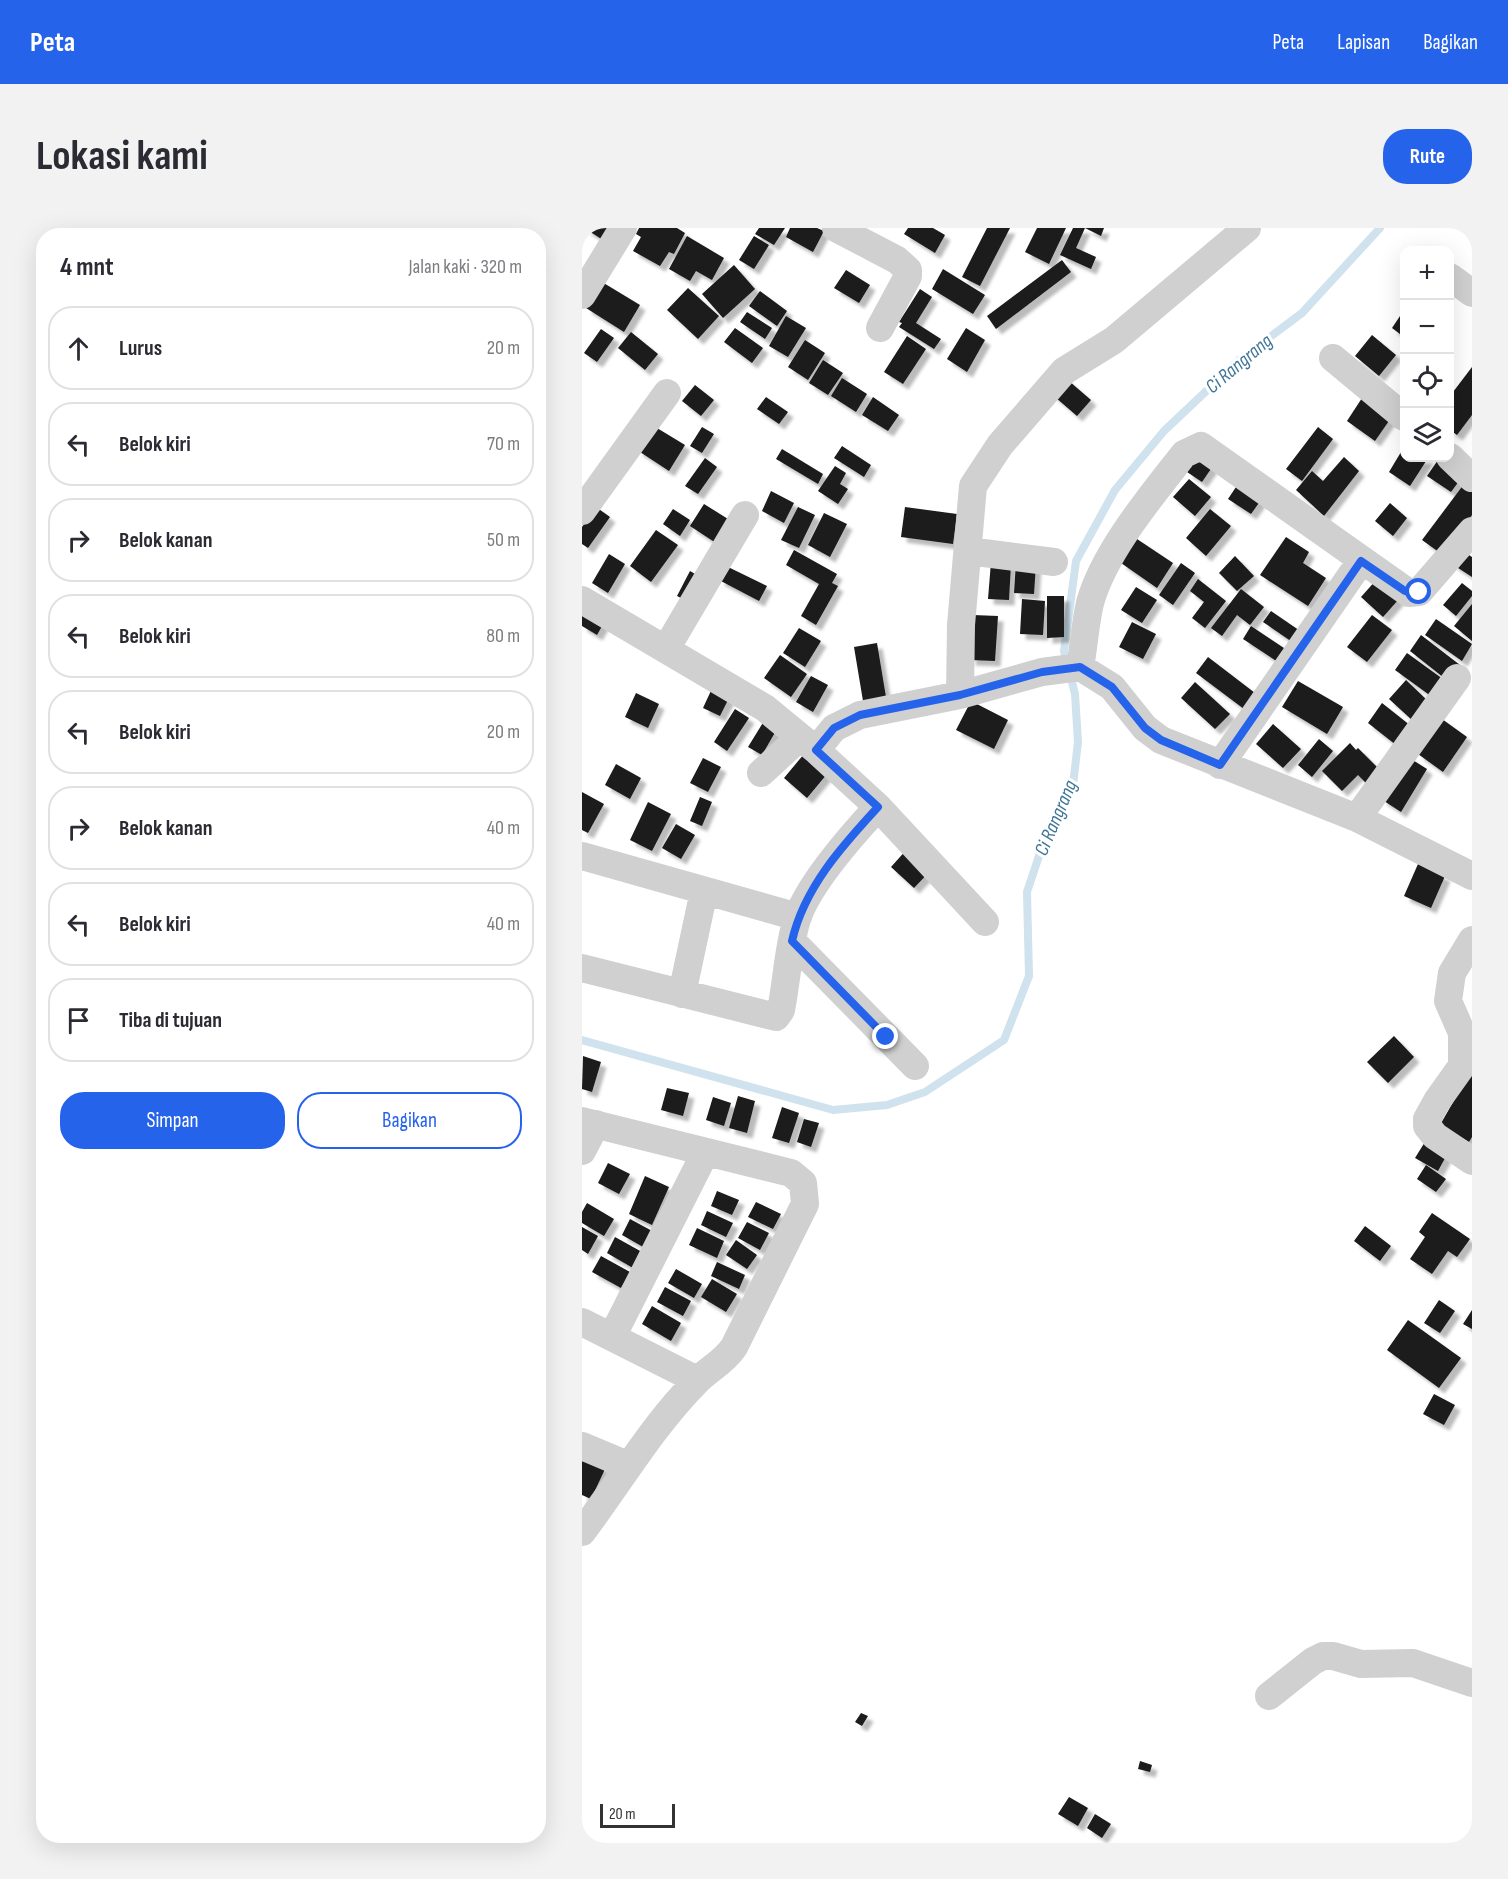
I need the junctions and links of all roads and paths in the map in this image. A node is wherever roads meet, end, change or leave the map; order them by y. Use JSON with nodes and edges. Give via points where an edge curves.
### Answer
{"nodes":[{"id":1,"x":623,"y":228,"type":"edge"},
{"id":2,"x":836,"y":228,"type":"edge"},
{"id":3,"x":1247,"y":228,"type":"edge"},
{"id":4,"x":1454,"y":281,"type":"edge"},
{"id":5,"x":1472,"y":294,"type":"edge"},
{"id":6,"x":582,"y":295,"type":"edge"},
{"id":7,"x":880,"y":328,"type":"dead end"},
{"id":8,"x":1333,"y":358,"type":"dead end"},
{"id":9,"x":668,"y":393,"type":"dead end"},
{"id":10,"x":1400,"y":414,"type":"edge"},
{"id":11,"x":1454,"y":462,"type":"edge"},
{"id":12,"x":1472,"y":478,"type":"edge"},
{"id":13,"x":582,"y":511,"type":"edge"},
{"id":14,"x":745,"y":515,"type":"dead end"},
{"id":15,"x":1472,"y":531,"type":"edge"},
{"id":16,"x":968,"y":551,"type":"junction"},
{"id":17,"x":1361,"y":561,"type":"junction"},
{"id":18,"x":1054,"y":562,"type":"dead end"},
{"id":19,"x":582,"y":600,"type":"edge"},
{"id":20,"x":666,"y":649,"type":"junction"},
{"id":21,"x":1064,"y":669,"type":"junction"},
{"id":22,"x":1457,"y":678,"type":"dead end"},
{"id":23,"x":960,"y":695,"type":"junction"},
{"id":24,"x":808,"y":744,"type":"junction"},
{"id":25,"x":1220,"y":765,"type":"junction"},
{"id":26,"x":761,"y":772,"type":"dead end"},
{"id":27,"x":878,"y":807,"type":"junction"},
{"id":28,"x":1357,"y":818,"type":"junction"},
{"id":29,"x":582,"y":856,"type":"edge"},
{"id":30,"x":1472,"y":876,"type":"edge"},
{"id":31,"x":704,"y":891,"type":"junction"},
{"id":32,"x":985,"y":922,"type":"dead end"},
{"id":33,"x":795,"y":929,"type":"junction"},
{"id":34,"x":1472,"y":940,"type":"edge"},
{"id":35,"x":582,"y":968,"type":"edge"},
{"id":36,"x":682,"y":994,"type":"junction"},
{"id":37,"x":915,"y":1066,"type":"dead end"},
{"id":38,"x":589,"y":1123,"type":"edge"},
{"id":39,"x":582,"y":1150,"type":"edge"},
{"id":40,"x":705,"y":1153,"type":"junction"},
{"id":41,"x":1472,"y":1161,"type":"edge"},
{"id":42,"x":582,"y":1322,"type":"edge"},
{"id":43,"x":613,"y":1335,"type":"junction"},
{"id":44,"x":697,"y":1380,"type":"junction"},
{"id":45,"x":582,"y":1446,"type":"edge"},
{"id":46,"x":627,"y":1465,"type":"junction"},
{"id":47,"x":582,"y":1532,"type":"edge"},
{"id":48,"x":1472,"y":1683,"type":"edge"},
{"id":49,"x":1269,"y":1696,"type":"dead end"}],
"edges":[{"from":1,"to":6,"type":"street"},
{"from":2,"to":7,"type":"street","via":[[897,260],[908,270]]},
{"from":3,"to":16,"type":"street","via":[[1114,340],[1072,364],[1051,384],[1000,445],[973,486]]},
{"from":4,"to":5,"type":"street"},
{"from":8,"to":10,"type":"street"},
{"from":9,"to":13,"type":"street"},
{"from":11,"to":12,"type":"street"},
{"from":14,"to":20,"type":"street"},
{"from":15,"to":17,"type":"street","via":[[1417,593],[1405,591]]},
{"from":16,"to":18,"type":"street"},
{"from":16,"to":23,"type":"street"},
{"from":17,"to":21,"type":"street","via":[[1201,446],[1193,448],[1184,453],[1122,537],[1098,582]]},
{"from":17,"to":25,"type":"street"},
{"from":19,"to":20,"type":"street"},
{"from":20,"to":24,"type":"street","via":[[765,708]]},
{"from":21,"to":23,"type":"street"},
{"from":21,"to":25,"type":"street","via":[[1112,687],[1145,728],[1161,740]]},
{"from":22,"to":28,"type":"street"},
{"from":23,"to":24,"type":"street","via":[[860,715]]},
{"from":24,"to":26,"type":"street"},
{"from":24,"to":27,"type":"street"},
{"from":25,"to":28,"type":"street"},
{"from":27,"to":32,"type":"street"},
{"from":27,"to":33,"type":"street","via":[[823,872]]},
{"from":28,"to":30,"type":"street"},
{"from":29,"to":31,"type":"street"},
{"from":31,"to":33,"type":"street"},
{"from":31,"to":36,"type":"street"},
{"from":33,"to":36,"type":"street","via":[[781,1010],[776,1017]]},
{"from":33,"to":37,"type":"street"},
{"from":34,"to":41,"type":"street","via":[[1452,973],[1448,1000],[1462,1033],[1462,1066],[1427,1119],[1435,1136]]},
{"from":35,"to":36,"type":"street"},
{"from":38,"to":39,"type":"street"},
{"from":38,"to":40,"type":"street"},
{"from":40,"to":43,"type":"street"},
{"from":40,"to":44,"type":"street","via":[[791,1173],[803,1183],[805,1204],[734,1347]]},
{"from":42,"to":43,"type":"street"},
{"from":43,"to":44,"type":"street"},
{"from":44,"to":46,"type":"street"},
{"from":45,"to":46,"type":"street"},
{"from":46,"to":47,"type":"street"},
{"from":48,"to":49,"type":"street","via":[[1413,1663],[1361,1664],[1323,1656]]}]}
